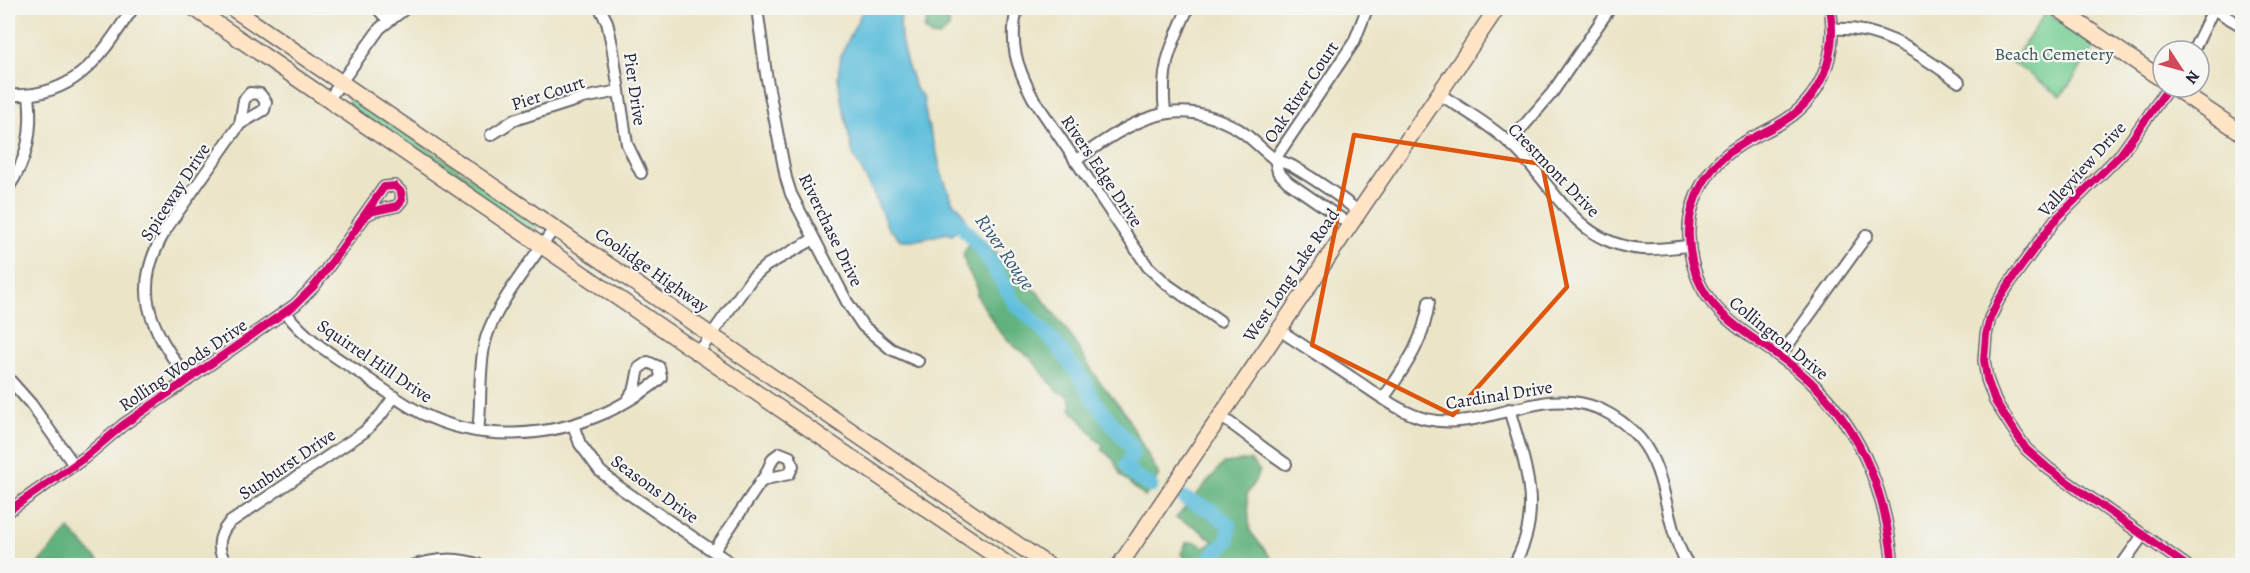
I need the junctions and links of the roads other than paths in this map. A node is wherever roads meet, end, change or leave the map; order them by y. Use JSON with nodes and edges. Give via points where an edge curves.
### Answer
{"nodes":[{"id":1,"x":133,"y":8,"type":"edge"},
{"id":2,"x":194,"y":8,"type":"edge"},
{"id":3,"x":232,"y":8,"type":"edge"},
{"id":4,"x":377,"y":8,"type":"edge"},
{"id":5,"x":406,"y":8,"type":"edge"},
{"id":6,"x":600,"y":8,"type":"edge"},
{"id":7,"x":757,"y":8,"type":"edge"},
{"id":8,"x":1017,"y":8,"type":"edge"},
{"id":9,"x":1188,"y":8,"type":"edge"},
{"id":10,"x":1497,"y":8,"type":"edge"},
{"id":11,"x":1610,"y":8,"type":"edge"},
{"id":12,"x":1830,"y":8,"type":"edge"},
{"id":13,"x":2057,"y":8,"type":"edge"},
{"id":14,"x":2213,"y":8,"type":"edge"},
{"id":15,"x":1367,"y":9,"type":"dead end"},
{"id":16,"x":388,"y":20,"type":"junction"},
{"id":17,"x":2242,"y":26,"type":"edge"},
{"id":18,"x":1832,"y":29,"type":"junction"},
{"id":19,"x":2199,"y":39,"type":"edge"},
{"id":20,"x":2151,"y":72,"type":"edge"},
{"id":21,"x":342,"y":82,"type":"junction"},
{"id":22,"x":1959,"y":82,"type":"dead end"},
{"id":23,"x":619,"y":91,"type":"junction"},
{"id":24,"x":1438,"y":93,"type":"junction"},
{"id":25,"x":8,"y":95,"type":"edge"},
{"id":26,"x":29,"y":95,"type":"junction"},
{"id":27,"x":330,"y":99,"type":"junction"},
{"id":28,"x":2162,"y":99,"type":"edge"},
{"id":29,"x":2190,"y":99,"type":"edge"},
{"id":30,"x":1165,"y":113,"type":"junction"},
{"id":31,"x":240,"y":124,"type":"dead end"},
{"id":32,"x":2242,"y":133,"type":"edge"},
{"id":33,"x":491,"y":135,"type":"dead end"},
{"id":34,"x":1509,"y":143,"type":"junction"},
{"id":35,"x":1275,"y":159,"type":"junction"},
{"id":36,"x":1075,"y":160,"type":"junction"},
{"id":37,"x":641,"y":173,"type":"dead end"},
{"id":38,"x":8,"y":188,"type":"edge"},
{"id":39,"x":1354,"y":218,"type":"junction"},
{"id":40,"x":358,"y":224,"type":"dead end"},
{"id":41,"x":555,"y":227,"type":"junction"},
{"id":42,"x":1867,"y":235,"type":"dead end"},
{"id":43,"x":814,"y":239,"type":"junction"},
{"id":44,"x":543,"y":245,"type":"junction"},
{"id":45,"x":1689,"y":246,"type":"junction"},
{"id":46,"x":1429,"y":302,"type":"dead end"},
{"id":47,"x":286,"y":313,"type":"junction"},
{"id":48,"x":1220,"y":321,"type":"dead end"},
{"id":49,"x":1278,"y":329,"type":"junction"},
{"id":50,"x":711,"y":335,"type":"junction"},
{"id":51,"x":699,"y":352,"type":"junction"},
{"id":52,"x":1780,"y":356,"type":"junction"},
{"id":53,"x":918,"y":361,"type":"dead end"},
{"id":54,"x":8,"y":378,"type":"edge"},
{"id":55,"x":188,"y":381,"type":"junction"},
{"id":56,"x":394,"y":397,"type":"junction"},
{"id":57,"x":1383,"y":399,"type":"junction"},
{"id":58,"x":627,"y":401,"type":"dead end"},
{"id":59,"x":1509,"y":410,"type":"junction"},
{"id":60,"x":1220,"y":416,"type":"junction"},
{"id":61,"x":573,"y":425,"type":"junction"},
{"id":62,"x":478,"y":431,"type":"junction"},
{"id":63,"x":1286,"y":464,"type":"dead end"},
{"id":64,"x":74,"y":465,"type":"junction"},
{"id":65,"x":760,"y":482,"type":"dead end"},
{"id":66,"x":8,"y":512,"type":"edge"},
{"id":67,"x":984,"y":522,"type":"junction"},
{"id":68,"x":963,"y":533,"type":"junction"},
{"id":69,"x":2143,"y":535,"type":"junction"},
{"id":70,"x":1012,"y":541,"type":"junction"},
{"id":71,"x":988,"y":550,"type":"junction"},
{"id":72,"x":714,"y":551,"type":"junction"},
{"id":73,"x":229,"y":566,"type":"edge"},
{"id":74,"x":412,"y":566,"type":"edge"},
{"id":75,"x":483,"y":566,"type":"edge"},
{"id":76,"x":735,"y":566,"type":"edge"},
{"id":77,"x":1010,"y":566,"type":"edge"},
{"id":78,"x":1049,"y":566,"type":"edge"},
{"id":79,"x":1119,"y":566,"type":"edge"},
{"id":80,"x":1512,"y":566,"type":"edge"},
{"id":81,"x":1689,"y":566,"type":"edge"},
{"id":82,"x":1893,"y":566,"type":"edge"},
{"id":83,"x":2121,"y":566,"type":"edge"},
{"id":84,"x":2187,"y":566,"type":"edge"}],
"edges":[{"from":1,"to":26,"type":"street","via":[[87,70],[66,84]]},
{"from":2,"to":27,"type":"main road"},
{"from":3,"to":21,"type":"main road","name":"Coolidge Highway"},
{"from":4,"to":16,"type":"street"},
{"from":5,"to":16,"type":"street"},
{"from":6,"to":23,"type":"street","name":"Pier Drive","via":[[610,34]]},
{"from":7,"to":43,"type":"street","name":"Riverchase Drive","via":[[786,178]]},
{"from":8,"to":36,"type":"street","name":"Rivers Edge Drive","via":[[1014,47],[1019,72]]},
{"from":9,"to":30,"type":"street","via":[[1166,65]]},
{"from":10,"to":24,"type":"main road","name":"West Long Lake Road"},
{"from":11,"to":34,"type":"street","via":[[1552,93]]},
{"from":12,"to":18,"type":"street","name":"Collington Drive"},
{"from":13,"to":20,"type":"main road"},
{"from":14,"to":17,"type":"street"},
{"from":14,"to":19,"type":"street"},
{"from":15,"to":35,"type":"street","name":"Oak River Court","via":[[1354,42]]},
{"from":16,"to":21,"type":"street"},
{"from":18,"to":22,"type":"street","via":[[1860,29],[1884,36]]},
{"from":18,"to":45,"type":"street","name":"Collington Drive","via":[[1831,52],[1824,72],[1804,105],[1732,150],[1707,176],[1692,210]]},
{"from":21,"to":27,"type":"street"},
{"from":21,"to":41,"type":"main road","name":"Coolidge Highway"},
{"from":23,"to":33,"type":"street","name":"Pier Court","via":[[514,120]]},
{"from":23,"to":37,"type":"street","name":"Pier Drive","via":[[628,150]]},
{"from":24,"to":34,"type":"street","name":"Crestmont Drive"},
{"from":24,"to":39,"type":"main road","name":"West Long Lake Road"},
{"from":25,"to":26,"type":"street"},
{"from":26,"to":38,"type":"street","via":[[32,120],[28,145]]},
{"from":27,"to":44,"type":"main road"},
{"from":28,"to":69,"type":"street","name":"Valleyview Drive","via":[[2121,154],[2036,244],[1998,301],[1984,345],[1990,390],[2026,449]]},
{"from":29,"to":32,"type":"main road"},
{"from":30,"to":35,"type":"street","via":[[1195,114],[1224,122]]},
{"from":30,"to":36,"type":"street","via":[[1129,125]]},
{"from":31,"to":55,"type":"street","name":"Spiceway Drive","via":[[164,233],[149,270],[148,303],[156,332]]},
{"from":34,"to":45,"type":"street","name":"Crestmont Drive","via":[[1576,221],[1598,236],[1634,249]]},
{"from":35,"to":39,"type":"street","via":[[1298,169]]},
{"from":35,"to":39,"type":"street","via":[[1278,172],[1288,182]]},
{"from":36,"to":48,"type":"street","name":"Rivers Edge Drive","via":[[1148,267]]},
{"from":39,"to":49,"type":"main road","name":"West Long Lake Road"},
{"from":40,"to":47,"type":"street","name":"Rolling Woods Drive","via":[[315,285]]},
{"from":41,"to":44,"type":"street"},
{"from":41,"to":50,"type":"main road","name":"Coolidge Highway"},
{"from":42,"to":52,"type":"street"},
{"from":43,"to":50,"type":"street","via":[[767,265],[752,278]]},
{"from":43,"to":53,"type":"street","name":"Riverchase Drive","via":[[863,326],[891,349]]},
{"from":44,"to":51,"type":"main road"},
{"from":44,"to":62,"type":"street","via":[[505,301],[484,344]]},
{"from":45,"to":52,"type":"street","name":"Collington Drive","via":[[1697,279],[1716,309]]},
{"from":46,"to":57,"type":"street","via":[[1418,345]]},
{"from":47,"to":55,"type":"street","name":"Rolling Woods Drive"},
{"from":47,"to":56,"type":"street","name":"Squirrel Hill Drive","via":[[313,342]]},
{"from":49,"to":57,"type":"street","name":"Cardinal Drive"},
{"from":49,"to":60,"type":"main road","name":"West Long Lake Road"},
{"from":50,"to":51,"type":"street"},
{"from":50,"to":67,"type":"main road","name":"Coolidge Highway"},
{"from":51,"to":68,"type":"main road"},
{"from":52,"to":82,"type":"street","name":"Collington Drive","via":[[1831,403],[1861,448],[1884,507]]},
{"from":54,"to":64,"type":"street"},
{"from":55,"to":64,"type":"street","name":"Rolling Woods Drive","via":[[123,425]]},
{"from":56,"to":62,"type":"street","name":"Squirrel Hill Drive","via":[[436,420]]},
{"from":56,"to":73,"type":"street","name":"Sunburst Drive","via":[[364,432],[229,524],[219,547]]},
{"from":57,"to":59,"type":"street","name":"Cardinal Drive","via":[[1405,412],[1438,421],[1471,419]]},
{"from":58,"to":61,"type":"street","name":"Squirrel Hill Drive"},
{"from":59,"to":80,"type":"street","via":[[1527,476],[1531,508],[1526,537]]},
{"from":59,"to":81,"type":"street","name":"Cardinal Drive","via":[[1546,401],[1578,403],[1607,413],[1628,428],[1656,464],[1677,541]]},
{"from":60,"to":63,"type":"street"},
{"from":60,"to":79,"type":"main road","name":"West Long Lake Road"},
{"from":61,"to":62,"type":"street","name":"Squirrel Hill Drive","via":[[523,434]]},
{"from":61,"to":72,"type":"street","name":"Seasons Drive","via":[[580,444],[600,471]]},
{"from":64,"to":66,"type":"street","name":"Rolling Woods Drive"},
{"from":65,"to":72,"type":"street"},
{"from":67,"to":68,"type":"main road","via":[[975,532]]},
{"from":67,"to":70,"type":"main road","name":"Coolidge Highway"},
{"from":68,"to":71,"type":"main road"},
{"from":69,"to":83,"type":"street"},
{"from":69,"to":84,"type":"street","name":"Valleyview Drive"},
{"from":70,"to":71,"type":"main road","via":[[998,541]]},
{"from":70,"to":78,"type":"main road","name":"Coolidge Highway"},
{"from":71,"to":77,"type":"main road"},
{"from":72,"to":76,"type":"street","name":"Seasons Drive"},
{"from":74,"to":75,"type":"street","via":[[452,559]]}]}
